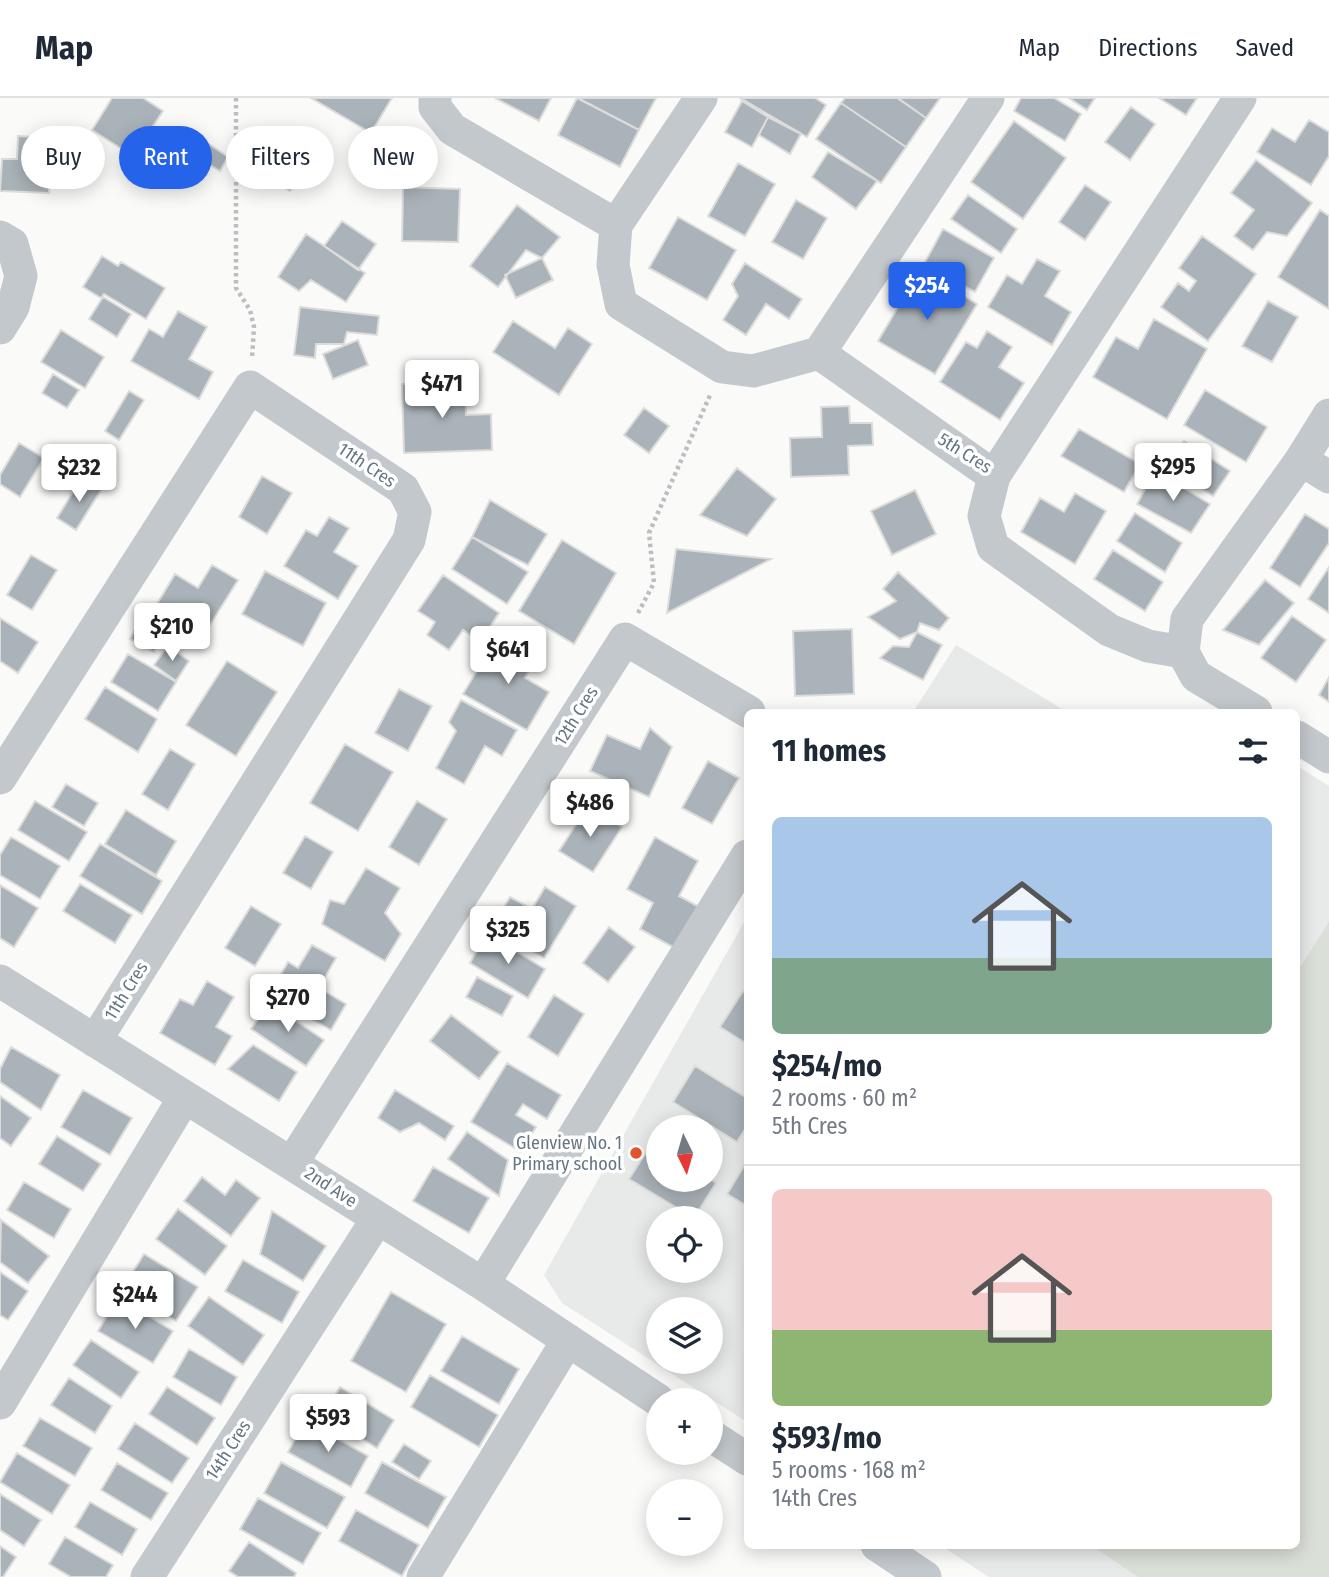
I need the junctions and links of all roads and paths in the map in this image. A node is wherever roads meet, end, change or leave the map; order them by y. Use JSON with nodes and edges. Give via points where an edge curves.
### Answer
{"nodes":[{"id":1,"x":236,"y":98,"type":"edge"},
{"id":2,"x":435,"y":98,"type":"edge"},
{"id":3,"x":701,"y":98,"type":"edge"},
{"id":4,"x":988,"y":98,"type":"edge"},
{"id":5,"x":1240,"y":98,"type":"edge"},
{"id":6,"x":616,"y":225,"type":"junction"},
{"id":7,"x":0,"y":237,"type":"edge"},
{"id":8,"x":0,"y":328,"type":"edge"},
{"id":9,"x":819,"y":353,"type":"junction"},
{"id":10,"x":722,"y":367,"type":"junction"},
{"id":11,"x":250,"y":387,"type":"junction"},
{"id":12,"x":1329,"y":415,"type":"edge"},
{"id":13,"x":1301,"y":460,"type":"junction"},
{"id":14,"x":994,"y":476,"type":"junction"},
{"id":15,"x":1329,"y":477,"type":"edge"},
{"id":16,"x":625,"y":639,"type":"junction"},
{"id":17,"x":1189,"y":664,"type":"junction"},
{"id":18,"x":745,"y":709,"type":"edge"},
{"id":19,"x":1252,"y":709,"type":"edge"},
{"id":20,"x":1300,"y":739,"type":"edge"},
{"id":21,"x":1329,"y":757,"type":"edge"},
{"id":22,"x":0,"y":778,"type":"edge"},
{"id":23,"x":744,"y":861,"type":"edge"},
{"id":24,"x":0,"y":981,"type":"edge"},
{"id":25,"x":95,"y":1041,"type":"junction"},
{"id":26,"x":184,"y":1098,"type":"junction"},
{"id":27,"x":292,"y":1163,"type":"junction"},
{"id":28,"x":378,"y":1218,"type":"junction"},
{"id":29,"x":484,"y":1284,"type":"junction"},
{"id":30,"x":568,"y":1340,"type":"junction"},
{"id":31,"x":646,"y":1392,"type":"edge"},
{"id":32,"x":0,"y":1402,"type":"edge"},
{"id":33,"x":723,"y":1443,"type":"edge"},
{"id":34,"x":744,"y":1457,"type":"edge"},
{"id":35,"x":883,"y":1549,"type":"edge"},
{"id":36,"x":147,"y":1577,"type":"edge"},
{"id":37,"x":423,"y":1577,"type":"edge"},
{"id":38,"x":925,"y":1577,"type":"edge"}],
"edges":[{"from":1,"to":11,"type":"path","via":[[236,288],[254,327]]},
{"from":2,"to":6,"type":"street","via":[[435,107],[452,129]]},
{"from":3,"to":6,"type":"street"},
{"from":4,"to":9,"type":"street"},
{"from":5,"to":14,"type":"street","name":"5th Cres"},
{"from":6,"to":10,"type":"street","via":[[613,265],[621,304]]},
{"from":7,"to":8,"type":"street","via":[[12,244],[21,276],[13,307]]},
{"from":9,"to":10,"type":"street","via":[[753,371]]},
{"from":9,"to":14,"type":"street","name":"5th Cres"},
{"from":10,"to":16,"type":"path","via":[[649,533],[654,583]]},
{"from":11,"to":22,"type":"street"},
{"from":11,"to":25,"type":"street","name":"11th Cres","via":[[402,489],[415,512],[409,540]]},
{"from":12,"to":13,"type":"street"},
{"from":13,"to":15,"type":"street"},
{"from":13,"to":17,"type":"street","via":[[1187,619]]},
{"from":14,"to":17,"type":"street","via":[[984,516],[993,547],[1109,630]]},
{"from":16,"to":18,"type":"street"},
{"from":16,"to":27,"type":"street","name":"12th Cres"},
{"from":17,"to":19,"type":"street"},
{"from":20,"to":21,"type":"street"},
{"from":23,"to":29,"type":"street"},
{"from":24,"to":25,"type":"street","name":"2nd Ave"},
{"from":25,"to":26,"type":"street","name":"2nd Ave"},
{"from":26,"to":27,"type":"street","name":"2nd Ave"},
{"from":26,"to":32,"type":"street"},
{"from":27,"to":28,"type":"street","name":"2nd Ave"},
{"from":28,"to":29,"type":"street","name":"2nd Ave"},
{"from":28,"to":36,"type":"street","name":"14th Cres"},
{"from":29,"to":30,"type":"street","name":"2nd Ave"},
{"from":30,"to":31,"type":"street","name":"2nd Ave"},
{"from":30,"to":37,"type":"street"},
{"from":33,"to":34,"type":"street"},
{"from":35,"to":38,"type":"street"}]}
